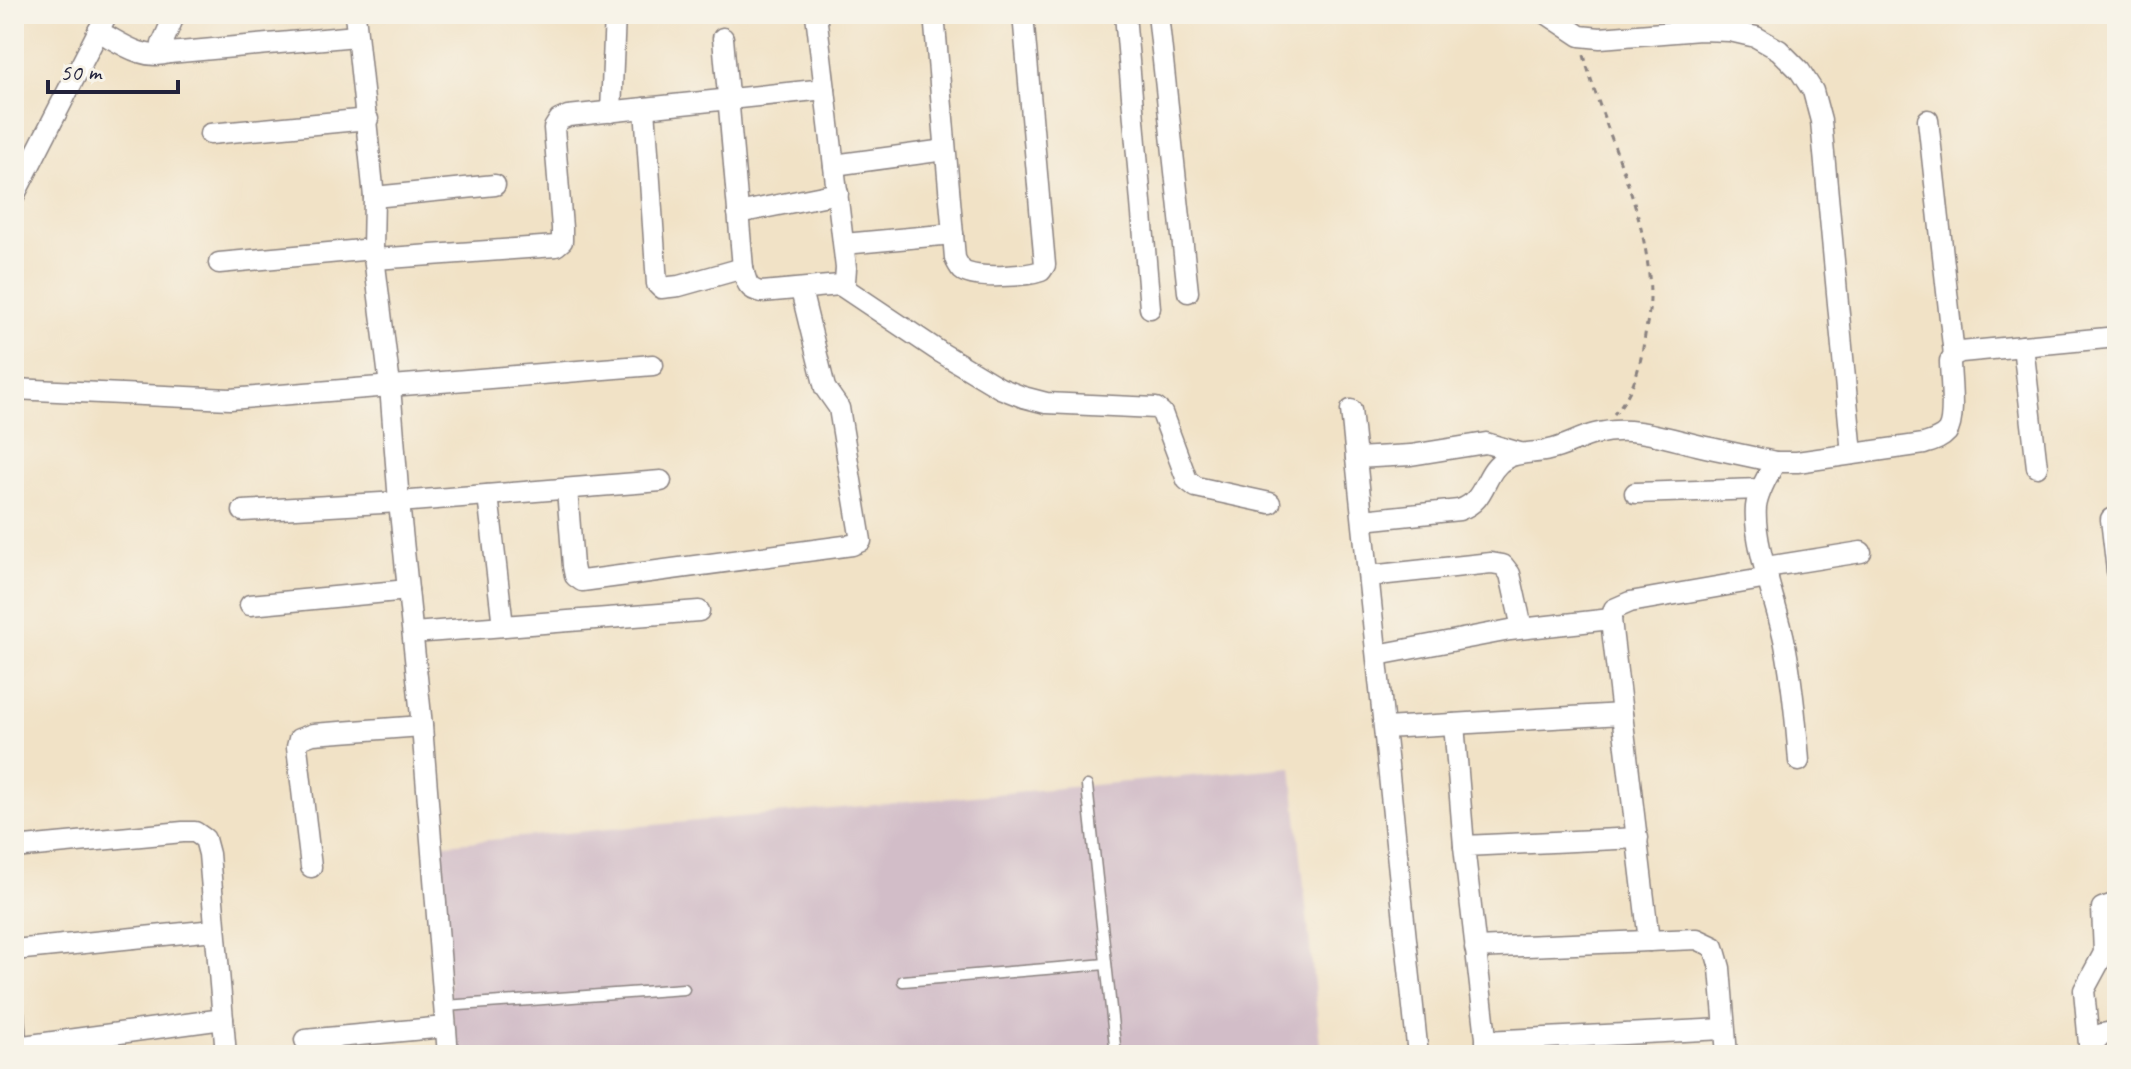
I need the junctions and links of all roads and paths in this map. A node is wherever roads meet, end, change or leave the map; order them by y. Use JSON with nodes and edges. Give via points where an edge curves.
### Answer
{"nodes":[{"id":1,"x":175,"y":14,"type":"edge"},
{"id":2,"x":355,"y":14,"type":"edge"},
{"id":3,"x":615,"y":14,"type":"edge"},
{"id":4,"x":816,"y":14,"type":"edge"},
{"id":5,"x":934,"y":14,"type":"edge"},
{"id":6,"x":1023,"y":14,"type":"edge"},
{"id":7,"x":1125,"y":14,"type":"edge"},
{"id":8,"x":1158,"y":14,"type":"edge"},
{"id":9,"x":1547,"y":14,"type":"edge"},
{"id":10,"x":102,"y":23,"type":"edge"},
{"id":11,"x":356,"y":36,"type":"junction"},
{"id":12,"x":1580,"y":36,"type":"junction"},
{"id":13,"x":723,"y":38,"type":"dead end"},
{"id":14,"x":169,"y":53,"type":"junction"},
{"id":15,"x":825,"y":89,"type":"junction"},
{"id":16,"x":729,"y":100,"type":"junction"},
{"id":17,"x":645,"y":108,"type":"junction"},
{"id":18,"x":611,"y":112,"type":"junction"},
{"id":19,"x":368,"y":119,"type":"junction"},
{"id":20,"x":1928,"y":120,"type":"dead end"},
{"id":21,"x":210,"y":134,"type":"dead end"},
{"id":22,"x":945,"y":150,"type":"junction"},
{"id":23,"x":834,"y":165,"type":"junction"},
{"id":24,"x":495,"y":185,"type":"dead end"},
{"id":25,"x":838,"y":193,"type":"junction"},
{"id":26,"x":14,"y":196,"type":"edge"},
{"id":27,"x":374,"y":197,"type":"junction"},
{"id":28,"x":738,"y":213,"type":"junction"},
{"id":29,"x":953,"y":234,"type":"junction"},
{"id":30,"x":844,"y":244,"type":"junction"},
{"id":31,"x":374,"y":254,"type":"junction"},
{"id":32,"x":219,"y":263,"type":"dead end"},
{"id":33,"x":743,"y":268,"type":"junction"},
{"id":34,"x":840,"y":285,"type":"junction"},
{"id":35,"x":801,"y":290,"type":"junction"},
{"id":36,"x":1188,"y":292,"type":"dead end"},
{"id":37,"x":1150,"y":308,"type":"dead end"},
{"id":38,"x":2117,"y":337,"type":"edge"},
{"id":39,"x":2023,"y":346,"type":"junction"},
{"id":40,"x":1954,"y":355,"type":"junction"},
{"id":41,"x":653,"y":365,"type":"dead end"},
{"id":42,"x":390,"y":386,"type":"junction"},
{"id":43,"x":14,"y":389,"type":"edge"},
{"id":44,"x":1351,"y":410,"type":"dead end"},
{"id":45,"x":1595,"y":434,"type":"junction"},
{"id":46,"x":1520,"y":453,"type":"junction"},
{"id":47,"x":1852,"y":454,"type":"junction"},
{"id":48,"x":1356,"y":458,"type":"junction"},
{"id":49,"x":1775,"y":462,"type":"junction"},
{"id":50,"x":2037,"y":467,"type":"dead end"},
{"id":51,"x":661,"y":481,"type":"dead end"},
{"id":52,"x":567,"y":489,"type":"junction"},
{"id":53,"x":1761,"y":489,"type":"junction"},
{"id":54,"x":1635,"y":493,"type":"dead end"},
{"id":55,"x":488,"y":495,"type":"junction"},
{"id":56,"x":399,"y":502,"type":"junction"},
{"id":57,"x":1270,"y":503,"type":"dead end"},
{"id":58,"x":243,"y":511,"type":"dead end"},
{"id":59,"x":2111,"y":519,"type":"dead end"},
{"id":60,"x":1363,"y":520,"type":"junction"},
{"id":61,"x":1861,"y":552,"type":"dead end"},
{"id":62,"x":2117,"y":571,"type":"edge"},
{"id":63,"x":1767,"y":572,"type":"junction"},
{"id":64,"x":1369,"y":576,"type":"junction"},
{"id":65,"x":408,"y":590,"type":"junction"},
{"id":66,"x":250,"y":605,"type":"dead end"},
{"id":67,"x":699,"y":611,"type":"dead end"},
{"id":68,"x":1611,"y":619,"type":"junction"},
{"id":69,"x":503,"y":626,"type":"junction"},
{"id":70,"x":1522,"y":628,"type":"junction"},
{"id":71,"x":413,"y":633,"type":"junction"},
{"id":72,"x":1377,"y":655,"type":"junction"},
{"id":73,"x":1622,"y":714,"type":"junction"},
{"id":74,"x":1454,"y":724,"type":"junction"},
{"id":75,"x":422,"y":726,"type":"junction"},
{"id":76,"x":1385,"y":728,"type":"junction"},
{"id":77,"x":1799,"y":761,"type":"dead end"},
{"id":78,"x":1087,"y":786,"type":"dead end"},
{"id":79,"x":1638,"y":838,"type":"junction"},
{"id":80,"x":1464,"y":846,"type":"junction"},
{"id":81,"x":14,"y":848,"type":"edge"},
{"id":82,"x":311,"y":867,"type":"dead end"},
{"id":83,"x":2117,"y":903,"type":"edge"},
{"id":84,"x":214,"y":930,"type":"junction"},
{"id":85,"x":1649,"y":941,"type":"junction"},
{"id":86,"x":1475,"y":948,"type":"junction"},
{"id":87,"x":14,"y":950,"type":"edge"},
{"id":88,"x":1106,"y":964,"type":"junction"},
{"id":89,"x":903,"y":981,"type":"dead end"},
{"id":90,"x":684,"y":989,"type":"dead end"},
{"id":91,"x":445,"y":1006,"type":"junction"},
{"id":92,"x":14,"y":1014,"type":"edge"},
{"id":93,"x":223,"y":1019,"type":"junction"},
{"id":94,"x":445,"y":1027,"type":"junction"},
{"id":95,"x":1724,"y":1029,"type":"junction"},
{"id":96,"x":2117,"y":1031,"type":"edge"},
{"id":97,"x":305,"y":1040,"type":"dead end"},
{"id":98,"x":1542,"y":1046,"type":"edge"},
{"id":99,"x":1487,"y":1048,"type":"edge"},
{"id":100,"x":16,"y":1051,"type":"edge"},
{"id":101,"x":2090,"y":1051,"type":"edge"},
{"id":102,"x":226,"y":1055,"type":"edge"},
{"id":103,"x":448,"y":1055,"type":"edge"},
{"id":104,"x":1116,"y":1055,"type":"edge"},
{"id":105,"x":1418,"y":1055,"type":"edge"},
{"id":106,"x":1727,"y":1055,"type":"edge"}],
"edges":[{"from":1,"to":14,"type":"street","via":[[162,44]]},
{"from":2,"to":11,"type":"street"},
{"from":3,"to":18,"type":"street"},
{"from":4,"to":15,"type":"street"},
{"from":5,"to":22,"type":"street"},
{"from":6,"to":29,"type":"street","via":[[1045,265],[1033,274],[970,274],[955,258]]},
{"from":7,"to":37,"type":"street"},
{"from":8,"to":36,"type":"street"},
{"from":9,"to":12,"type":"street"},
{"from":10,"to":14,"type":"street","via":[[143,54]]},
{"from":10,"to":26,"type":"street"},
{"from":11,"to":14,"type":"street"},
{"from":11,"to":19,"type":"street"},
{"from":12,"to":45,"type":"path","via":[[1640,226],[1650,300],[1635,382]]},
{"from":12,"to":47,"type":"street","via":[[1730,31],[1779,50],[1800,71],[1813,91],[1821,121]]},
{"from":13,"to":16,"type":"street"},
{"from":15,"to":16,"type":"street"},
{"from":15,"to":23,"type":"street"},
{"from":16,"to":17,"type":"street"},
{"from":16,"to":28,"type":"street"},
{"from":17,"to":18,"type":"street"},
{"from":17,"to":33,"type":"street","via":[[657,284],[679,286]]},
{"from":18,"to":31,"type":"street","via":[[568,116],[554,128],[562,228],[562,241],[556,246]]},
{"from":19,"to":21,"type":"street"},
{"from":19,"to":27,"type":"street"},
{"from":20,"to":40,"type":"street"},
{"from":22,"to":23,"type":"street"},
{"from":22,"to":29,"type":"street"},
{"from":23,"to":25,"type":"street"},
{"from":24,"to":27,"type":"street"},
{"from":25,"to":28,"type":"street"},
{"from":25,"to":30,"type":"street"},
{"from":27,"to":31,"type":"street"},
{"from":28,"to":33,"type":"street"},
{"from":29,"to":30,"type":"street"},
{"from":30,"to":34,"type":"street","via":[[846,275]]},
{"from":31,"to":32,"type":"street"},
{"from":31,"to":42,"type":"street"},
{"from":33,"to":35,"type":"street","via":[[753,291]]},
{"from":34,"to":35,"type":"street"},
{"from":34,"to":57,"type":"street","via":[[940,352],[1023,397],[1046,403],[1156,408],[1187,480],[1196,487]]},
{"from":35,"to":52,"type":"street","via":[[825,388],[839,408],[861,541],[582,581],[573,566]]},
{"from":38,"to":39,"type":"street"},
{"from":39,"to":40,"type":"street"},
{"from":39,"to":50,"type":"street"},
{"from":40,"to":47,"type":"street","via":[[1947,432],[1924,444]]},
{"from":41,"to":42,"type":"street"},
{"from":42,"to":43,"type":"street","via":[[230,399]]},
{"from":42,"to":56,"type":"street"},
{"from":44,"to":48,"type":"street"},
{"from":45,"to":46,"type":"street","via":[[1548,451]]},
{"from":45,"to":49,"type":"street","via":[[1647,432]]},
{"from":46,"to":48,"type":"street","via":[[1486,443]]},
{"from":46,"to":60,"type":"street","via":[[1492,471],[1471,506]]},
{"from":47,"to":49,"type":"street"},
{"from":48,"to":60,"type":"street"},
{"from":49,"to":53,"type":"street"},
{"from":51,"to":52,"type":"street"},
{"from":52,"to":55,"type":"street"},
{"from":53,"to":54,"type":"street"},
{"from":53,"to":63,"type":"street","via":[[1756,507]]},
{"from":55,"to":56,"type":"street"},
{"from":55,"to":69,"type":"street"},
{"from":56,"to":58,"type":"street"},
{"from":56,"to":65,"type":"street"},
{"from":59,"to":62,"type":"street"},
{"from":60,"to":64,"type":"street"},
{"from":61,"to":63,"type":"street"},
{"from":63,"to":68,"type":"street","via":[[1621,604]]},
{"from":63,"to":77,"type":"street","via":[[1784,639]]},
{"from":64,"to":70,"type":"street","via":[[1503,565],[1510,574]]},
{"from":64,"to":72,"type":"street"},
{"from":65,"to":66,"type":"street"},
{"from":65,"to":71,"type":"street"},
{"from":67,"to":69,"type":"street"},
{"from":68,"to":70,"type":"street"},
{"from":68,"to":73,"type":"street"},
{"from":69,"to":71,"type":"street"},
{"from":70,"to":72,"type":"street"},
{"from":71,"to":75,"type":"street"},
{"from":72,"to":76,"type":"street"},
{"from":73,"to":74,"type":"street"},
{"from":73,"to":79,"type":"street"},
{"from":74,"to":76,"type":"street"},
{"from":74,"to":80,"type":"street"},
{"from":75,"to":82,"type":"street","via":[[299,739]]},
{"from":75,"to":91,"type":"street"},
{"from":76,"to":105,"type":"street"},
{"from":78,"to":88,"type":"lane"},
{"from":79,"to":80,"type":"street"},
{"from":79,"to":85,"type":"street"},
{"from":80,"to":86,"type":"street"},
{"from":81,"to":84,"type":"street","via":[[195,832],[205,839],[209,854]]},
{"from":83,"to":101,"type":"street","via":[[2102,908],[2104,953],[2084,990]]},
{"from":84,"to":87,"type":"street"},
{"from":84,"to":93,"type":"street"},
{"from":85,"to":86,"type":"street"},
{"from":85,"to":95,"type":"street","via":[[1697,939],[1714,947]]},
{"from":86,"to":99,"type":"street"},
{"from":88,"to":89,"type":"lane"},
{"from":88,"to":104,"type":"lane"},
{"from":90,"to":91,"type":"lane"},
{"from":91,"to":94,"type":"street"},
{"from":92,"to":100,"type":"street"},
{"from":93,"to":100,"type":"street"},
{"from":93,"to":102,"type":"street"},
{"from":94,"to":97,"type":"street"},
{"from":94,"to":103,"type":"street"},
{"from":95,"to":98,"type":"street"},
{"from":95,"to":106,"type":"street"},
{"from":96,"to":101,"type":"street","via":[[2102,1034]]},
{"from":98,"to":99,"type":"street"}]}
